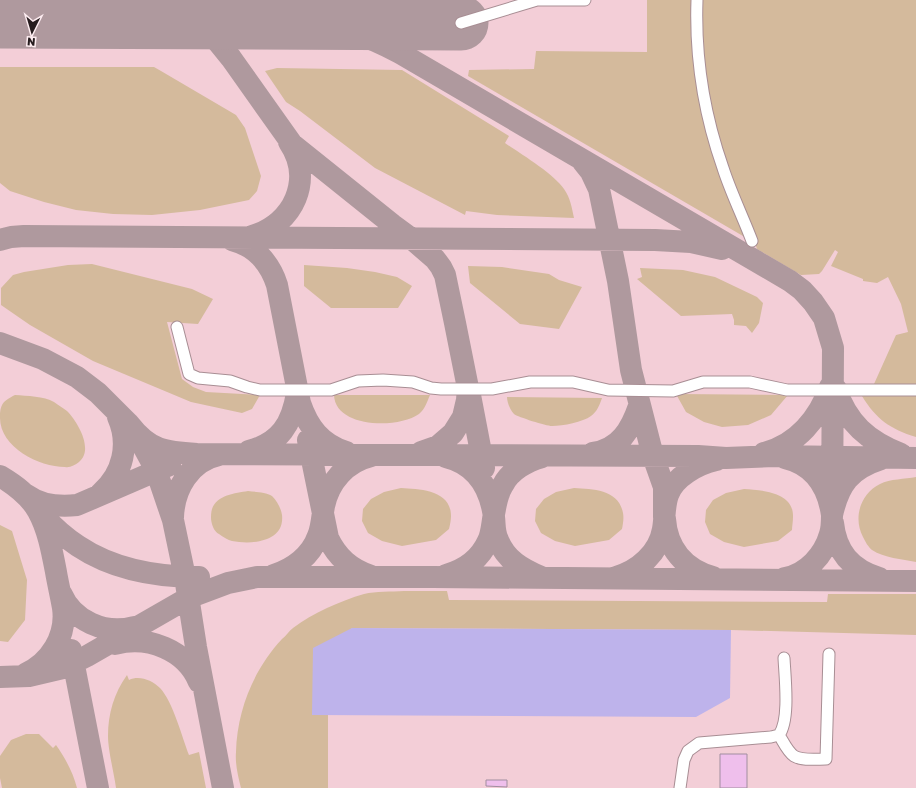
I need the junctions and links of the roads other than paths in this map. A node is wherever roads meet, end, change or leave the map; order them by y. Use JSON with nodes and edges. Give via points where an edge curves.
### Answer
{"nodes":[{"id":1,"x":537,"y":0,"type":"edge"},
{"id":2,"x":585,"y":0,"type":"edge"},
{"id":3,"x":697,"y":0,"type":"edge"},
{"id":4,"x":461,"y":23,"type":"dead end"},
{"id":5,"x":752,"y":242,"type":"dead end"},
{"id":6,"x":177,"y":327,"type":"dead end"},
{"id":7,"x":916,"y":390,"type":"edge"},
{"id":8,"x":829,"y":654,"type":"dead end"},
{"id":9,"x":784,"y":658,"type":"dead end"},
{"id":10,"x":779,"y":735,"type":"junction"},
{"id":11,"x":680,"y":788,"type":"edge"}],
"edges":[{"from":1,"to":2,"type":"lane"},
{"from":1,"to":4,"type":"lane"},
{"from":3,"to":5,"type":"lane","via":[[699,56],[711,130],[723,169]]},
{"from":6,"to":7,"type":"lane","via":[[189,374],[198,378],[230,381],[260,390],[331,390],[358,381],[383,380],[413,382],[431,388],[492,389],[530,382],[573,382],[608,390],[673,391],[703,382],[750,382],[787,390]]},
{"from":8,"to":10,"type":"lane","via":[[826,759],[804,759],[794,756]]},
{"from":9,"to":10,"type":"lane","via":[[785,717],[783,730]]},
{"from":10,"to":11,"type":"lane","via":[[699,743],[688,751],[684,760]]}]}
